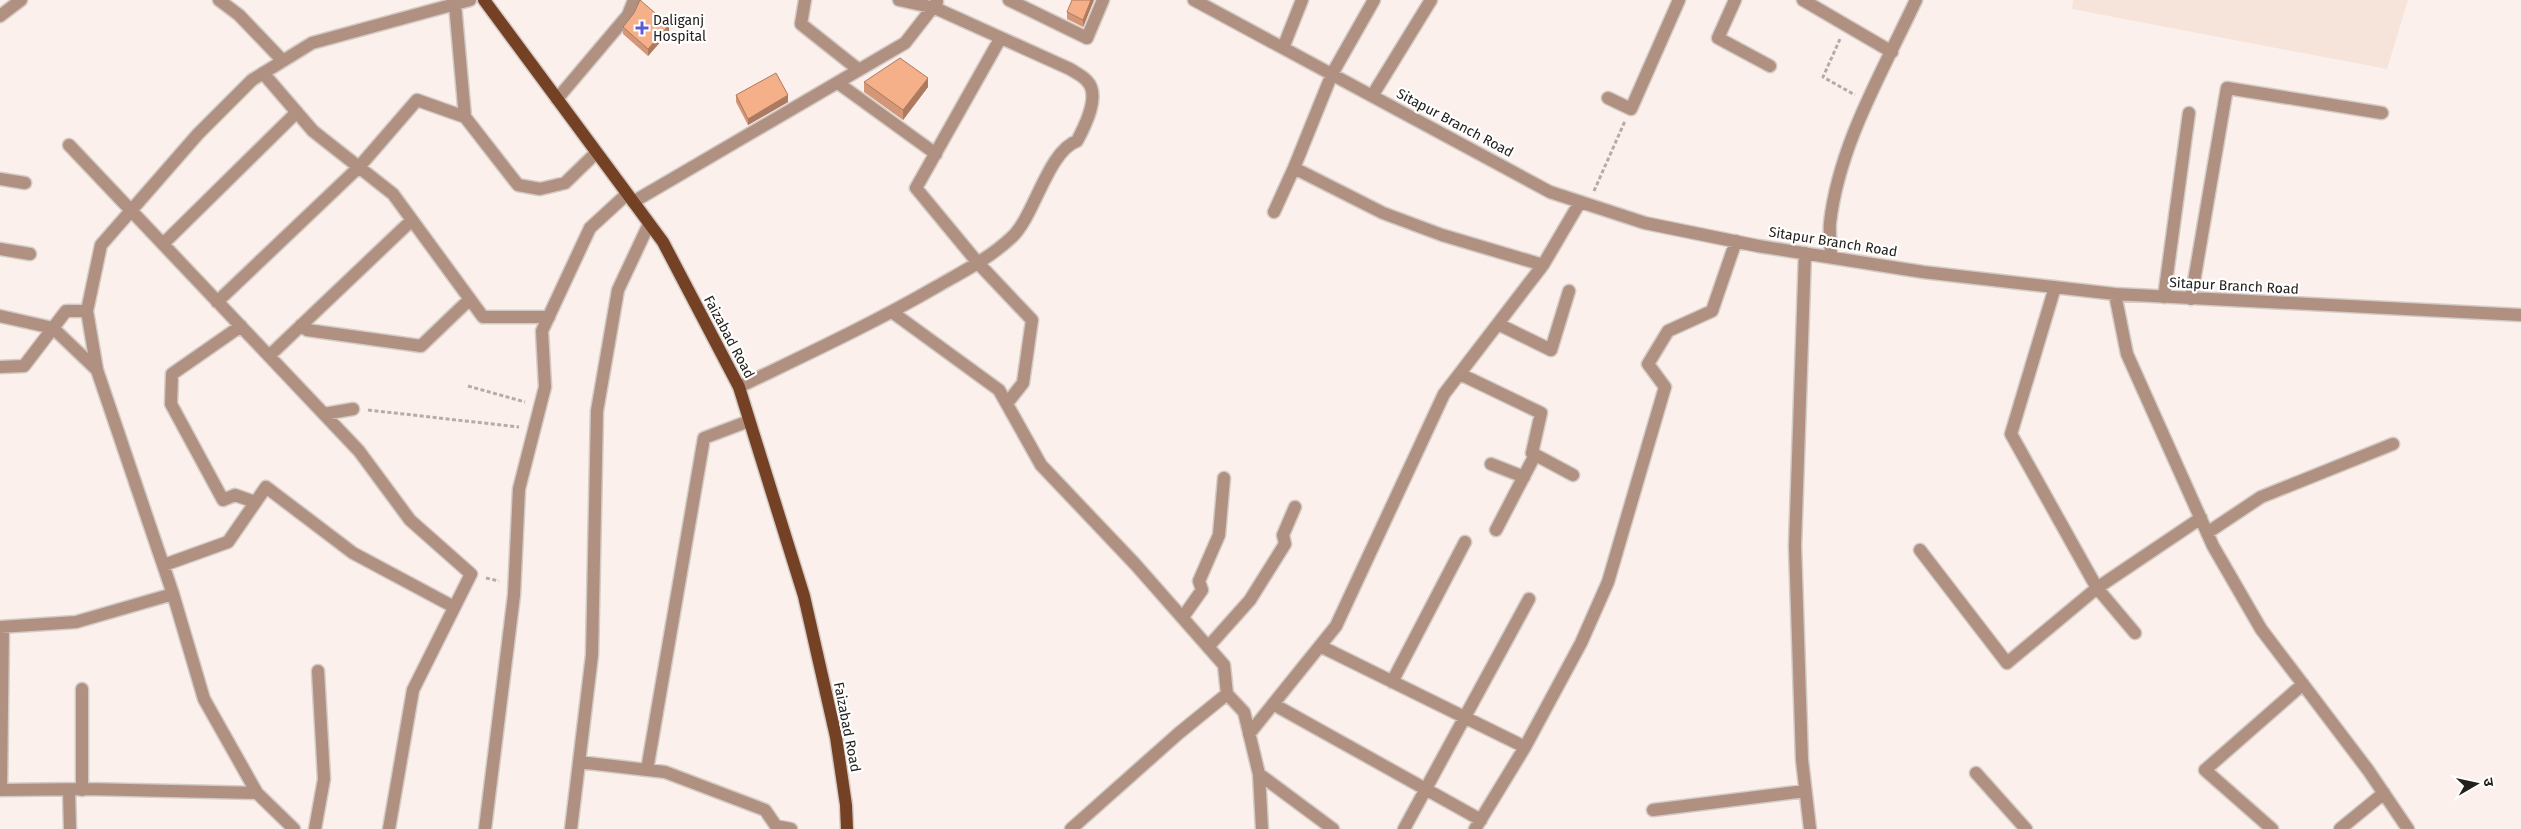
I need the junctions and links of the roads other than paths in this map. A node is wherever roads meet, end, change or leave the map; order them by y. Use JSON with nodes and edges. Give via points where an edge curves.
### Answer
{"nodes":[{"id":1,"x":21,"y":0,"type":"edge"},
{"id":2,"x":218,"y":0,"type":"edge"},
{"id":3,"x":470,"y":0,"type":"edge"},
{"id":4,"x":484,"y":0,"type":"edge"},
{"id":5,"x":634,"y":0,"type":"edge"},
{"id":6,"x":805,"y":0,"type":"edge"},
{"id":7,"x":899,"y":0,"type":"edge"},
{"id":8,"x":1009,"y":0,"type":"edge"},
{"id":9,"x":1103,"y":0,"type":"edge"},
{"id":10,"x":1194,"y":0,"type":"edge"},
{"id":11,"x":1302,"y":0,"type":"edge"},
{"id":12,"x":1374,"y":0,"type":"edge"},
{"id":13,"x":1431,"y":0,"type":"edge"},
{"id":14,"x":1679,"y":0,"type":"edge"},
{"id":15,"x":1735,"y":0,"type":"edge"},
{"id":16,"x":1803,"y":0,"type":"edge"},
{"id":17,"x":1916,"y":0,"type":"edge"},
{"id":18,"x":455,"y":4,"type":"junction"},
{"id":19,"x":936,"y":4,"type":"edge"},
{"id":20,"x":0,"y":16,"type":"edge"},
{"id":21,"x":1000,"y":39,"type":"junction"},
{"id":22,"x":1283,"y":48,"type":"junction"},
{"id":23,"x":1892,"y":52,"type":"junction"},
{"id":24,"x":283,"y":61,"type":"junction"},
{"id":25,"x":1770,"y":66,"type":"dead end"},
{"id":26,"x":859,"y":70,"type":"junction"},
{"id":27,"x":263,"y":73,"type":"junction"},
{"id":28,"x":1332,"y":74,"type":"junction"},
{"id":29,"x":838,"y":84,"type":"junction"},
{"id":30,"x":1372,"y":96,"type":"junction"},
{"id":31,"x":1608,"y":98,"type":"dead end"},
{"id":32,"x":556,"y":99,"type":"junction"},
{"id":33,"x":297,"y":112,"type":"junction"},
{"id":34,"x":2188,"y":113,"type":"dead end"},
{"id":35,"x":2382,"y":113,"type":"dead end"},
{"id":36,"x":465,"y":117,"type":"junction"},
{"id":37,"x":69,"y":145,"type":"dead end"},
{"id":38,"x":596,"y":153,"type":"junction"},
{"id":39,"x":936,"y":154,"type":"junction"},
{"id":40,"x":359,"y":167,"type":"junction"},
{"id":41,"x":1294,"y":168,"type":"junction"},
{"id":42,"x":0,"y":179,"type":"edge"},
{"id":43,"x":25,"y":182,"type":"dead end"},
{"id":44,"x":630,"y":198,"type":"junction"},
{"id":45,"x":1584,"y":203,"type":"junction"},
{"id":46,"x":131,"y":212,"type":"junction"},
{"id":47,"x":1274,"y":212,"type":"dead end"},
{"id":48,"x":412,"y":220,"type":"junction"},
{"id":49,"x":649,"y":224,"type":"junction"},
{"id":50,"x":1736,"y":241,"type":"junction"},
{"id":51,"x":163,"y":244,"type":"junction"},
{"id":52,"x":0,"y":249,"type":"edge"},
{"id":53,"x":1805,"y":253,"type":"junction"},
{"id":54,"x":30,"y":254,"type":"dead end"},
{"id":55,"x":1831,"y":257,"type":"junction"},
{"id":56,"x":978,"y":263,"type":"junction"},
{"id":57,"x":1543,"y":265,"type":"junction"},
{"id":58,"x":2055,"y":287,"type":"junction"},
{"id":59,"x":1569,"y":291,"type":"dead end"},
{"id":60,"x":2115,"y":294,"type":"junction"},
{"id":61,"x":2164,"y":297,"type":"junction"},
{"id":62,"x":470,"y":299,"type":"junction"},
{"id":63,"x":2191,"y":299,"type":"junction"},
{"id":64,"x":217,"y":302,"type":"junction"},
{"id":65,"x":87,"y":311,"type":"junction"},
{"id":66,"x":892,"y":312,"type":"junction"},
{"id":67,"x":2521,"y":315,"type":"edge"},
{"id":68,"x":0,"y":316,"type":"edge"},
{"id":69,"x":548,"y":317,"type":"junction"},
{"id":70,"x":1498,"y":324,"type":"junction"},
{"id":71,"x":301,"y":325,"type":"junction"},
{"id":72,"x":241,"y":326,"type":"junction"},
{"id":73,"x":53,"y":328,"type":"junction"},
{"id":74,"x":269,"y":356,"type":"junction"},
{"id":75,"x":0,"y":367,"type":"edge"},
{"id":76,"x":97,"y":370,"type":"junction"},
{"id":77,"x":1460,"y":374,"type":"junction"},
{"id":78,"x":739,"y":388,"type":"junction"},
{"id":79,"x":1008,"y":402,"type":"junction"},
{"id":80,"x":354,"y":409,"type":"road end"},
{"id":81,"x":324,"y":414,"type":"junction"},
{"id":82,"x":749,"y":421,"type":"junction"},
{"id":83,"x":2393,"y":444,"type":"dead end"},
{"id":84,"x":1536,"y":455,"type":"junction"},
{"id":85,"x":1491,"y":464,"type":"dead end"},
{"id":86,"x":1573,"y":475,"type":"dead end"},
{"id":87,"x":1524,"y":477,"type":"junction"},
{"id":88,"x":1224,"y":478,"type":"dead end"},
{"id":89,"x":255,"y":502,"type":"junction"},
{"id":90,"x":1294,"y":506,"type":"dead end"},
{"id":91,"x":2201,"y":518,"type":"junction"},
{"id":92,"x":1496,"y":530,"type":"dead end"},
{"id":93,"x":2207,"y":533,"type":"junction"},
{"id":94,"x":1465,"y":542,"type":"dead end"},
{"id":95,"x":1920,"y":550,"type":"dead end"},
{"id":96,"x":164,"y":565,"type":"junction"},
{"id":97,"x":2097,"y":588,"type":"junction"},
{"id":98,"x":173,"y":594,"type":"junction"},
{"id":99,"x":1529,"y":599,"type":"dead end"},
{"id":100,"x":454,"y":607,"type":"junction"},
{"id":101,"x":1183,"y":618,"type":"junction"},
{"id":102,"x":2,"y":627,"type":"edge"},
{"id":103,"x":2135,"y":633,"type":"dead end"},
{"id":104,"x":1320,"y":646,"type":"junction"},
{"id":105,"x":1208,"y":647,"type":"junction"},
{"id":106,"x":318,"y":671,"type":"dead end"},
{"id":107,"x":1392,"y":682,"type":"junction"},
{"id":108,"x":2302,"y":684,"type":"junction"},
{"id":109,"x":82,"y":689,"type":"dead end"},
{"id":110,"x":1228,"y":694,"type":"junction"},
{"id":111,"x":1273,"y":704,"type":"junction"},
{"id":112,"x":1466,"y":718,"type":"junction"},
{"id":113,"x":1249,"y":734,"type":"junction"},
{"id":114,"x":1525,"y":747,"type":"junction"},
{"id":115,"x":579,"y":762,"type":"junction"},
{"id":116,"x":648,"y":770,"type":"junction"},
{"id":117,"x":1976,"y":773,"type":"dead end"},
{"id":118,"x":1259,"y":774,"type":"junction"},
{"id":119,"x":0,"y":790,"type":"edge"},
{"id":120,"x":76,"y":790,"type":"junction"},
{"id":121,"x":1427,"y":790,"type":"junction"},
{"id":122,"x":1805,"y":791,"type":"junction"},
{"id":123,"x":257,"y":793,"type":"junction"},
{"id":124,"x":2384,"y":793,"type":"junction"},
{"id":125,"x":1653,"y":810,"type":"dead end"},
{"id":126,"x":770,"y":824,"type":"edge"},
{"id":127,"x":1478,"y":825,"type":"edge"},
{"id":128,"x":70,"y":829,"type":"edge"},
{"id":129,"x":294,"y":829,"type":"edge"},
{"id":130,"x":315,"y":829,"type":"edge"},
{"id":131,"x":389,"y":829,"type":"edge"},
{"id":132,"x":485,"y":829,"type":"edge"},
{"id":133,"x":571,"y":829,"type":"edge"},
{"id":134,"x":791,"y":829,"type":"edge"},
{"id":135,"x":847,"y":829,"type":"edge"},
{"id":136,"x":1070,"y":829,"type":"edge"},
{"id":137,"x":1262,"y":829,"type":"edge"},
{"id":138,"x":1333,"y":829,"type":"edge"},
{"id":139,"x":1404,"y":829,"type":"edge"},
{"id":140,"x":1810,"y":829,"type":"edge"},
{"id":141,"x":2026,"y":829,"type":"edge"},
{"id":142,"x":2272,"y":829,"type":"edge"},
{"id":143,"x":2340,"y":829,"type":"edge"},
{"id":144,"x":2408,"y":829,"type":"edge"}],
"edges":[{"from":1,"to":20,"type":"street"},
{"from":2,"to":24,"type":"street","via":[[239,15]]},
{"from":3,"to":18,"type":"street"},
{"from":4,"to":32,"type":"main road","name":"Faizabad Road"},
{"from":5,"to":32,"type":"street","via":[[628,15]]},
{"from":6,"to":26,"type":"street","via":[[801,24]]},
{"from":7,"to":19,"type":"street"},
{"from":8,"to":9,"type":"street","via":[[1086,38]]},
{"from":10,"to":22,"type":"street","name":"Sitapur Branch Road"},
{"from":11,"to":22,"type":"street"},
{"from":12,"to":28,"type":"street"},
{"from":13,"to":30,"type":"street"},
{"from":14,"to":31,"type":"street","via":[[1631,109]]},
{"from":15,"to":25,"type":"street","via":[[1718,38]]},
{"from":16,"to":23,"type":"street"},
{"from":17,"to":23,"type":"street"},
{"from":18,"to":24,"type":"street","via":[[312,43]]},
{"from":18,"to":36,"type":"street"},
{"from":19,"to":21,"type":"street"},
{"from":19,"to":26,"type":"street","via":[[905,43]]},
{"from":21,"to":39,"type":"street"},
{"from":21,"to":56,"type":"street","via":[[1070,69],[1088,81],[1093,98],[1077,141],[1070,143],[1052,166],[1014,236]]},
{"from":22,"to":28,"type":"street","name":"Sitapur Branch Road"},
{"from":23,"to":55,"type":"street","via":[[1854,133],[1835,191],[1830,225]]},
{"from":24,"to":27,"type":"street"},
{"from":26,"to":29,"type":"street"},
{"from":27,"to":33,"type":"street"},
{"from":27,"to":46,"type":"street","via":[[198,134]]},
{"from":28,"to":30,"type":"street","name":"Sitapur Branch Road"},
{"from":28,"to":41,"type":"street"},
{"from":29,"to":39,"type":"street"},
{"from":29,"to":44,"type":"street"},
{"from":30,"to":45,"type":"street","name":"Sitapur Branch Road","via":[[1550,192]]},
{"from":32,"to":38,"type":"main road","name":"Faizabad Road"},
{"from":33,"to":40,"type":"street","via":[[313,131]]},
{"from":33,"to":51,"type":"street"},
{"from":34,"to":61,"type":"street"},
{"from":35,"to":63,"type":"street","via":[[2227,88]]},
{"from":36,"to":38,"type":"street","via":[[518,185],[540,190],[564,183]]},
{"from":36,"to":40,"type":"street","via":[[418,100]]},
{"from":37,"to":46,"type":"street"},
{"from":38,"to":44,"type":"main road","name":"Faizabad Road"},
{"from":39,"to":56,"type":"street","via":[[916,188]]},
{"from":40,"to":48,"type":"street","via":[[392,194]]},
{"from":40,"to":64,"type":"street"},
{"from":41,"to":47,"type":"street"},
{"from":41,"to":57,"type":"street","via":[[1383,213],[1442,235]]},
{"from":42,"to":43,"type":"street"},
{"from":44,"to":49,"type":"main road","name":"Faizabad Road"},
{"from":44,"to":69,"type":"street","via":[[590,228]]},
{"from":45,"to":50,"type":"street","name":"Sitapur Branch Road","via":[[1645,224]]},
{"from":45,"to":57,"type":"street"},
{"from":46,"to":51,"type":"street"},
{"from":46,"to":65,"type":"street","via":[[101,245]]},
{"from":48,"to":62,"type":"street"},
{"from":48,"to":71,"type":"street"},
{"from":49,"to":78,"type":"main road","name":"Faizabad Road","via":[[663,242]]},
{"from":49,"to":115,"type":"street","via":[[618,290],[597,410],[592,655]]},
{"from":50,"to":53,"type":"street","name":"Sitapur Branch Road"},
{"from":50,"to":114,"type":"street","via":[[1712,311],[1668,331],[1648,364],[1665,387],[1608,582],[1581,642]]},
{"from":51,"to":64,"type":"street"},
{"from":52,"to":54,"type":"street"},
{"from":53,"to":55,"type":"street","name":"Sitapur Branch Road"},
{"from":53,"to":122,"type":"street","via":[[1795,546]]},
{"from":55,"to":58,"type":"street","name":"Sitapur Branch Road","via":[[1923,272]]},
{"from":56,"to":66,"type":"street"},
{"from":56,"to":79,"type":"street","via":[[1032,320],[1022,383]]},
{"from":57,"to":70,"type":"street"},
{"from":58,"to":60,"type":"street","name":"Sitapur Branch Road"},
{"from":58,"to":97,"type":"street","via":[[2011,434]]},
{"from":59,"to":70,"type":"street","via":[[1551,350]]},
{"from":60,"to":61,"type":"street","name":"Sitapur Branch Road"},
{"from":60,"to":91,"type":"street","via":[[2127,354]]},
{"from":61,"to":63,"type":"street","name":"Sitapur Branch Road"},
{"from":62,"to":69,"type":"street","via":[[483,317]]},
{"from":62,"to":71,"type":"street","via":[[421,346],[307,330]]},
{"from":63,"to":67,"type":"street","name":"Sitapur Branch Road"},
{"from":64,"to":72,"type":"street"},
{"from":65,"to":73,"type":"street","via":[[66,312]]},
{"from":65,"to":76,"type":"street"},
{"from":66,"to":78,"type":"street"},
{"from":66,"to":79,"type":"street","via":[[999,390]]},
{"from":68,"to":73,"type":"street"},
{"from":69,"to":132,"type":"street","via":[[542,331],[545,386],[519,489],[514,585]]},
{"from":70,"to":77,"type":"street"},
{"from":71,"to":74,"type":"street"},
{"from":72,"to":74,"type":"street"},
{"from":72,"to":89,"type":"street","via":[[172,374],[171,404],[223,500],[235,495]]},
{"from":73,"to":75,"type":"street","via":[[24,366]]},
{"from":73,"to":76,"type":"street"},
{"from":74,"to":81,"type":"street"},
{"from":76,"to":96,"type":"street"},
{"from":77,"to":84,"type":"street","via":[[1541,413],[1532,452]]},
{"from":77,"to":104,"type":"street","via":[[1444,394],[1336,626]]},
{"from":78,"to":82,"type":"main road","name":"Faizabad Road"},
{"from":79,"to":101,"type":"street","via":[[1041,465]]},
{"from":80,"to":81,"type":"street"},
{"from":81,"to":100,"type":"street","via":[[359,451],[410,520],[470,574]]},
{"from":82,"to":116,"type":"street","via":[[704,438]]},
{"from":82,"to":135,"type":"main road","name":"Faizabad Road","via":[[804,596],[836,737]]},
{"from":83,"to":93,"type":"street","via":[[2261,497]]},
{"from":84,"to":86,"type":"street"},
{"from":84,"to":87,"type":"street"},
{"from":85,"to":87,"type":"street"},
{"from":87,"to":92,"type":"street"},
{"from":88,"to":101,"type":"street","via":[[1219,535],[1199,581],[1202,590]]},
{"from":89,"to":96,"type":"street","via":[[228,542]]},
{"from":89,"to":100,"type":"street","via":[[266,487],[353,553]]},
{"from":90,"to":105,"type":"street","via":[[1283,535],[1285,544],[1250,600]]},
{"from":91,"to":93,"type":"street"},
{"from":91,"to":97,"type":"street"},
{"from":93,"to":108,"type":"street","via":[[2261,629]]},
{"from":94,"to":107,"type":"street"},
{"from":95,"to":97,"type":"street","via":[[2006,663]]},
{"from":96,"to":98,"type":"street"},
{"from":97,"to":103,"type":"street"},
{"from":98,"to":102,"type":"street","via":[[76,622]]},
{"from":98,"to":123,"type":"street","via":[[204,699]]},
{"from":99,"to":112,"type":"street"},
{"from":100,"to":131,"type":"street","via":[[413,690]]},
{"from":101,"to":105,"type":"street"},
{"from":102,"to":119,"type":"street"},
{"from":104,"to":107,"type":"street"},
{"from":104,"to":111,"type":"street"},
{"from":105,"to":110,"type":"street","via":[[1224,665]]},
{"from":106,"to":130,"type":"street","via":[[324,779]]},
{"from":107,"to":112,"type":"street"},
{"from":108,"to":124,"type":"street"},
{"from":108,"to":142,"type":"street","via":[[2205,770]]},
{"from":109,"to":120,"type":"street"},
{"from":110,"to":113,"type":"street","via":[[1244,712]]},
{"from":110,"to":136,"type":"street"},
{"from":111,"to":113,"type":"street"},
{"from":111,"to":121,"type":"street"},
{"from":112,"to":114,"type":"street"},
{"from":112,"to":121,"type":"street"},
{"from":113,"to":118,"type":"street"},
{"from":114,"to":127,"type":"street"},
{"from":115,"to":116,"type":"street"},
{"from":115,"to":133,"type":"street"},
{"from":116,"to":126,"type":"street","via":[[665,772],[765,810]]},
{"from":117,"to":141,"type":"street"},
{"from":118,"to":137,"type":"street"},
{"from":118,"to":138,"type":"street"},
{"from":119,"to":120,"type":"street"},
{"from":120,"to":123,"type":"street"},
{"from":120,"to":128,"type":"street"},
{"from":121,"to":127,"type":"street"},
{"from":121,"to":139,"type":"street"},
{"from":122,"to":125,"type":"street"},
{"from":122,"to":140,"type":"street"},
{"from":123,"to":129,"type":"street"},
{"from":124,"to":143,"type":"street"},
{"from":124,"to":144,"type":"street"},
{"from":126,"to":134,"type":"street"}]}
